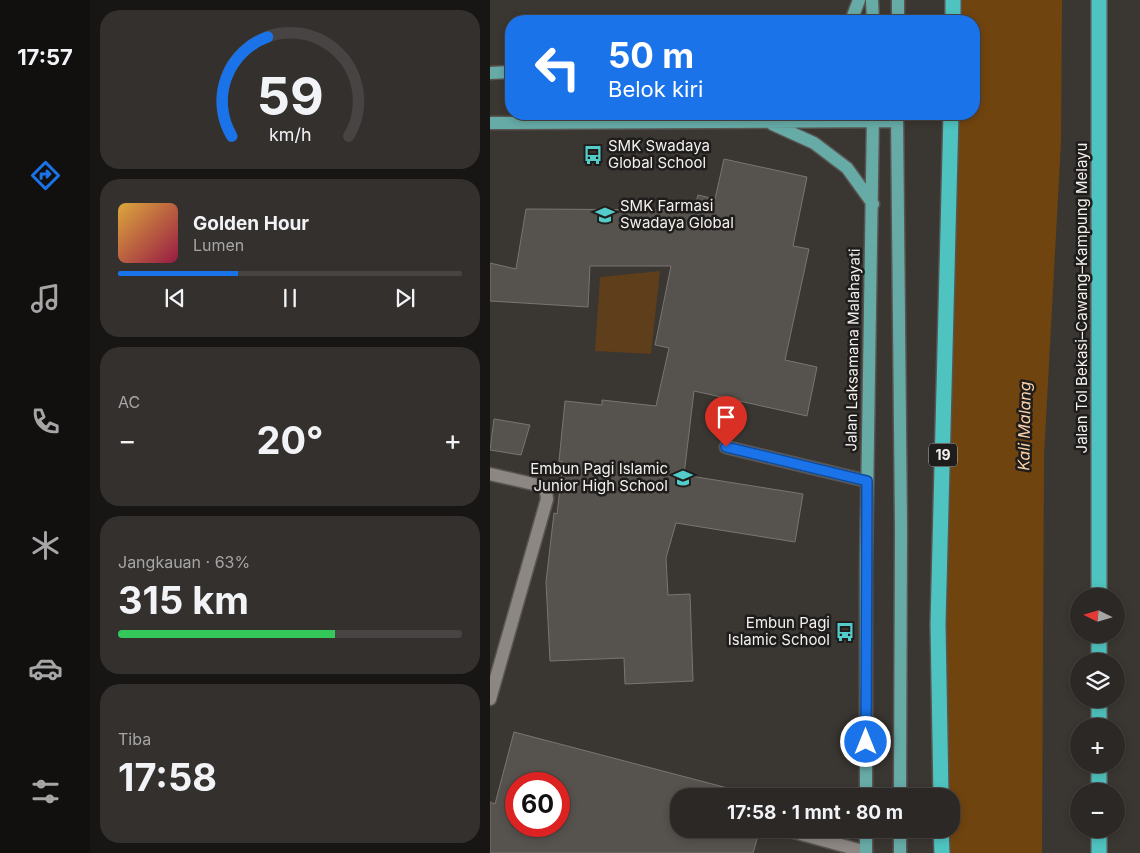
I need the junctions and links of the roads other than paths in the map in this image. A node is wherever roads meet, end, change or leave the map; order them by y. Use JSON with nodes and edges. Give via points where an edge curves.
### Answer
{"nodes":[{"id":1,"x":859,"y":0,"type":"edge"},
{"id":2,"x":872,"y":0,"type":"edge"},
{"id":3,"x":898,"y":0,"type":"edge"},
{"id":4,"x":954,"y":0,"type":"edge"},
{"id":5,"x":1098,"y":0,"type":"edge"},
{"id":6,"x":853,"y":15,"type":"edge"},
{"id":7,"x":873,"y":15,"type":"edge"},
{"id":8,"x":898,"y":15,"type":"edge"},
{"id":9,"x":953,"y":15,"type":"edge"},
{"id":10,"x":505,"y":72,"type":"edge"},
{"id":11,"x":490,"y":73,"type":"edge"},
{"id":12,"x":820,"y":120,"type":"edge"},
{"id":13,"x":873,"y":120,"type":"edge"},
{"id":14,"x":897,"y":120,"type":"edge"},
{"id":15,"x":951,"y":120,"type":"edge"},
{"id":16,"x":768,"y":122,"type":"junction"},
{"id":17,"x":490,"y":123,"type":"edge"},
{"id":18,"x":872,"y":204,"type":"junction"},
{"id":19,"x":726,"y":447,"type":"dead end"},
{"id":20,"x":490,"y":474,"type":"edge"},
{"id":21,"x":867,"y":481,"type":"junction"},
{"id":22,"x":1099,"y":588,"type":"edge"},
{"id":23,"x":490,"y":699,"type":"edge"},
{"id":24,"x":866,"y":788,"type":"edge"},
{"id":25,"x":900,"y":788,"type":"edge"},
{"id":26,"x":941,"y":788,"type":"edge"},
{"id":27,"x":815,"y":838,"type":"edge"},
{"id":28,"x":866,"y":838,"type":"edge"},
{"id":29,"x":900,"y":838,"type":"edge"},
{"id":30,"x":942,"y":838,"type":"edge"},
{"id":31,"x":1099,"y":838,"type":"edge"},
{"id":32,"x":866,"y":852,"type":"edge"},
{"id":33,"x":900,"y":853,"type":"edge"},
{"id":34,"x":942,"y":853,"type":"edge"},
{"id":35,"x":1099,"y":853,"type":"edge"}],
"edges":[{"from":1,"to":6,"type":"main road"},
{"from":2,"to":7,"type":"main road"},
{"from":3,"to":8,"type":"main road"},
{"from":4,"to":9,"type":"highway"},
{"from":5,"to":22,"type":"highway","name":"Jalan Tol Bekasi–Cawang–Kampung Melayu"},
{"from":10,"to":11,"type":"main road"},
{"from":12,"to":16,"type":"main road"},
{"from":13,"to":18,"type":"main road","name":"Jalan Laksamana Malahayati"},
{"from":14,"to":25,"type":"main road"},
{"from":15,"to":26,"type":"highway","number":"19","via":[[938,624]]},
{"from":16,"to":17,"type":"main road"},
{"from":16,"to":18,"type":"main road","via":[[814,143],[847,168]]},
{"from":18,"to":21,"type":"main road","name":"Jalan Laksamana Malahayati"},
{"from":19,"to":21,"type":"street"},
{"from":20,"to":23,"type":"street","via":[[542,486],[547,499]]},
{"from":21,"to":24,"type":"main road","name":"Jalan Laksamana Malahayati"},
{"from":27,"to":32,"type":"street"},
{"from":28,"to":32,"type":"main road"},
{"from":29,"to":33,"type":"main road"},
{"from":30,"to":34,"type":"highway"},
{"from":31,"to":35,"type":"highway"}]}
